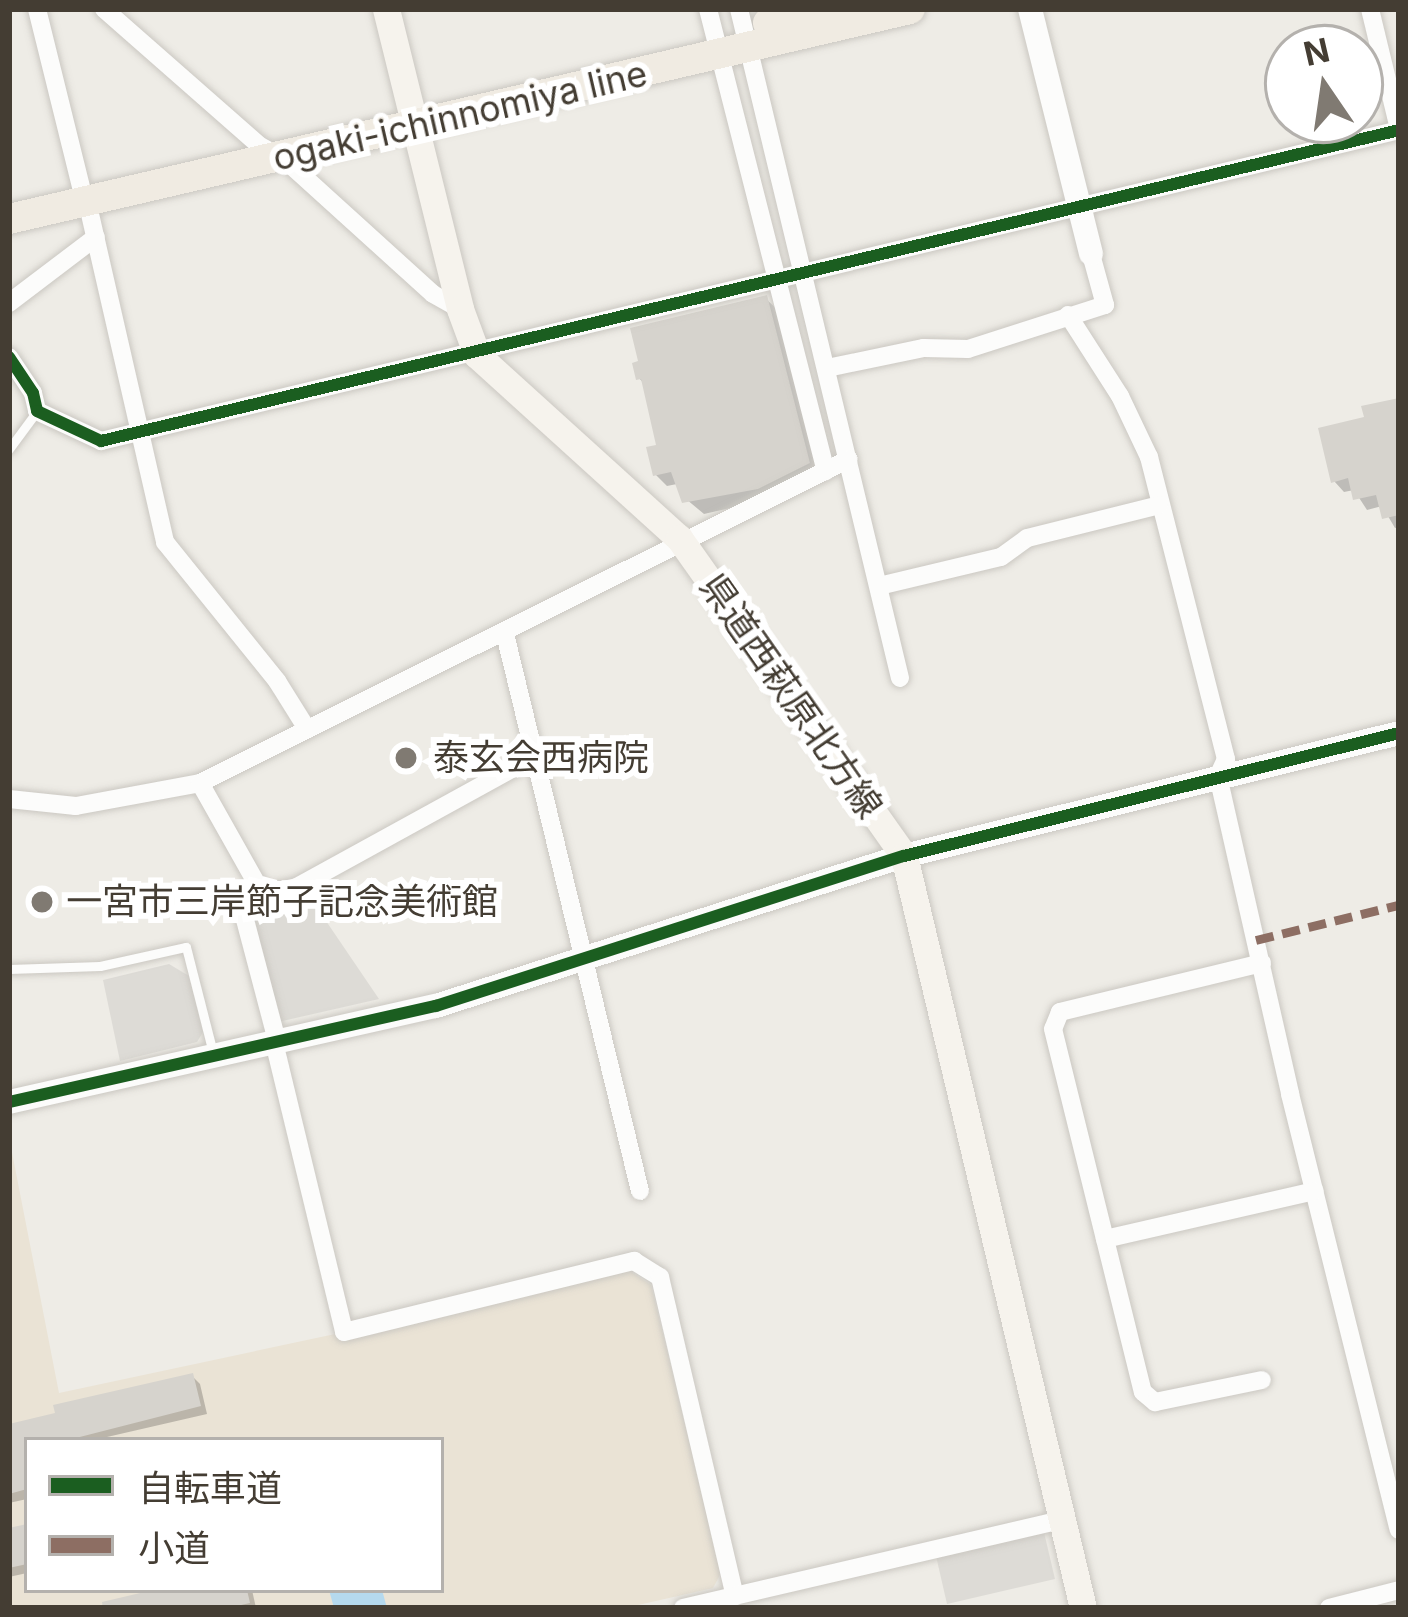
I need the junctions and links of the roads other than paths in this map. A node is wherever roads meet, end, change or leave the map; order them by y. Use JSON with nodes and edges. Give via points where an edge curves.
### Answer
{"nodes":[{"id":1,"x":37,"y":9,"type":"edge"},
{"id":2,"x":104,"y":9,"type":"edge"},
{"id":3,"x":386,"y":9,"type":"edge"},
{"id":4,"x":823,"y":9,"type":"edge"},
{"id":5,"x":910,"y":9,"type":"edge"},
{"id":6,"x":1030,"y":9,"type":"edge"},
{"id":7,"x":1370,"y":9,"type":"edge"},
{"id":8,"x":729,"y":31,"type":"edge"},
{"id":9,"x":413,"y":118,"type":"junction"},
{"id":10,"x":1399,"y":130,"type":"edge"},
{"id":11,"x":272,"y":152,"type":"junction"},
{"id":12,"x":84,"y":194,"type":"junction"},
{"id":13,"x":9,"y":204,"type":"edge"},
{"id":14,"x":1078,"y":206,"type":"junction"},
{"id":15,"x":9,"y":219,"type":"edge"},
{"id":16,"x":96,"y":237,"type":"junction"},
{"id":17,"x":1091,"y":254,"type":"joint"},
{"id":18,"x":805,"y":275,"type":"junction"},
{"id":19,"x":779,"y":282,"type":"junction"},
{"id":20,"x":9,"y":303,"type":"edge"},
{"id":21,"x":460,"y":308,"type":"junction"},
{"id":22,"x":1068,"y":315,"type":"junction"},
{"id":23,"x":477,"y":355,"type":"junction"},
{"id":24,"x":9,"y":356,"type":"edge"},
{"id":25,"x":827,"y":368,"type":"junction"},
{"id":26,"x":37,"y":411,"type":"junction"},
{"id":27,"x":142,"y":431,"type":"junction"},
{"id":28,"x":9,"y":448,"type":"edge"},
{"id":29,"x":849,"y":459,"type":"junction"},
{"id":30,"x":826,"y":471,"type":"junction"},
{"id":31,"x":1160,"y":505,"type":"junction"},
{"id":32,"x":684,"y":544,"type":"junction"},
{"id":33,"x":879,"y":586,"type":"junction"},
{"id":34,"x":505,"y":634,"type":"junction"},
{"id":35,"x":900,"y":677,"type":"dead end"},
{"id":36,"x":307,"y":729,"type":"junction"},
{"id":37,"x":1399,"y":734,"type":"edge"},
{"id":38,"x":533,"y":757,"type":"junction"},
{"id":39,"x":1218,"y":776,"type":"junction"},
{"id":40,"x":200,"y":783,"type":"junction"},
{"id":41,"x":9,"y":799,"type":"edge"},
{"id":42,"x":904,"y":856,"type":"junction"},
{"id":43,"x":269,"y":893,"type":"junction"},
{"id":44,"x":584,"y":959,"type":"junction"},
{"id":45,"x":1262,"y":963,"type":"junction"},
{"id":46,"x":9,"y":969,"type":"edge"},
{"id":47,"x":275,"y":1041,"type":"junction"},
{"id":48,"x":214,"y":1055,"type":"junction"},
{"id":49,"x":9,"y":1102,"type":"edge"},
{"id":50,"x":640,"y":1191,"type":"dead end"},
{"id":51,"x":1315,"y":1191,"type":"junction"},
{"id":52,"x":1105,"y":1239,"type":"junction"},
{"id":53,"x":1262,"y":1380,"type":"dead end"},
{"id":54,"x":1061,"y":1520,"type":"junction"},
{"id":55,"x":1399,"y":1530,"type":"edge"},
{"id":56,"x":1399,"y":1590,"type":"edge"},
{"id":57,"x":745,"y":1599,"type":"edge"},
{"id":58,"x":683,"y":1608,"type":"edge"},
{"id":59,"x":1083,"y":1608,"type":"edge"},
{"id":60,"x":1329,"y":1608,"type":"edge"}],
"edges":[{"from":1,"to":12,"type":"street"},
{"from":2,"to":11,"type":"street"},
{"from":3,"to":9,"type":"main road","name":"県道西萩原北方線"},
{"from":4,"to":8,"type":"main road","name":"ogaki-ichinnomiya line"},
{"from":5,"to":8,"type":"main road","name":"ogaki-ichinnomiya line"},
{"from":6,"to":14,"type":"street"},
{"from":7,"to":10,"type":"street"},
{"from":8,"to":9,"type":"main road","name":"ogaki-ichinnomiya line"},
{"from":8,"to":18,"type":"street"},
{"from":8,"to":19,"type":"street"},
{"from":9,"to":11,"type":"main road","name":"ogaki-ichinnomiya line"},
{"from":9,"to":21,"type":"main road","name":"県道西萩原北方線"},
{"from":10,"to":14,"type":"street"},
{"from":11,"to":12,"type":"main road","name":"ogaki-ichinnomiya line"},
{"from":11,"to":21,"type":"street","via":[[433,294]]},
{"from":12,"to":13,"type":"main road","name":"ogaki-ichinnomiya line"},
{"from":12,"to":15,"type":"main road","name":"ogaki-ichinnomiya line"},
{"from":12,"to":16,"type":"street"},
{"from":14,"to":17,"type":"street"},
{"from":14,"to":18,"type":"street"},
{"from":16,"to":20,"type":"street"},
{"from":16,"to":27,"type":"street"},
{"from":17,"to":22,"type":"street","via":[[1105,305]]},
{"from":18,"to":19,"type":"street"},
{"from":18,"to":25,"type":"street"},
{"from":19,"to":23,"type":"street"},
{"from":19,"to":30,"type":"street"},
{"from":21,"to":23,"type":"main road","name":"県道西萩原北方線"},
{"from":22,"to":25,"type":"street","via":[[968,349],[924,348]]},
{"from":22,"to":31,"type":"street","via":[[1139,430]]},
{"from":23,"to":27,"type":"street"},
{"from":23,"to":32,"type":"main road","name":"県道西萩原北方線"},
{"from":24,"to":26,"type":"street"},
{"from":25,"to":29,"type":"street"},
{"from":26,"to":27,"type":"street","via":[[101,441]]},
{"from":26,"to":28,"type":"lane"},
{"from":27,"to":36,"type":"street","via":[[165,542]]},
{"from":29,"to":30,"type":"street"},
{"from":29,"to":33,"type":"street"},
{"from":30,"to":32,"type":"street"},
{"from":31,"to":33,"type":"street"},
{"from":31,"to":39,"type":"street","via":[[1226,759]]},
{"from":32,"to":34,"type":"street"},
{"from":32,"to":42,"type":"main road","name":"県道西萩原北方線"},
{"from":33,"to":35,"type":"street"},
{"from":34,"to":36,"type":"street"},
{"from":34,"to":38,"type":"street"},
{"from":36,"to":40,"type":"street"},
{"from":37,"to":39,"type":"street"},
{"from":38,"to":43,"type":"street","via":[[297,887]]},
{"from":38,"to":44,"type":"street"},
{"from":39,"to":42,"type":"street"},
{"from":39,"to":45,"type":"street"},
{"from":40,"to":41,"type":"street","via":[[76,806]]},
{"from":40,"to":43,"type":"street"},
{"from":42,"to":44,"type":"street"},
{"from":42,"to":54,"type":"main road","name":"県道西萩原北方線"},
{"from":43,"to":47,"type":"street","via":[[244,916]]},
{"from":44,"to":47,"type":"street","via":[[436,1006]]},
{"from":44,"to":50,"type":"street"},
{"from":45,"to":51,"type":"street"},
{"from":45,"to":52,"type":"street","via":[[1060,1012],[1053,1029]]},
{"from":46,"to":48,"type":"lane","via":[[100,966],[186,947]]},
{"from":47,"to":48,"type":"street"},
{"from":47,"to":57,"type":"street","via":[[344,1332],[634,1261],[661,1277]]},
{"from":48,"to":49,"type":"street"},
{"from":51,"to":52,"type":"street"},
{"from":51,"to":55,"type":"street"},
{"from":52,"to":53,"type":"street","via":[[1143,1392],[1155,1402]]},
{"from":54,"to":57,"type":"street"},
{"from":54,"to":59,"type":"main road","name":"県道西萩原北方線"},
{"from":56,"to":60,"type":"street"},
{"from":57,"to":58,"type":"street"}]}
